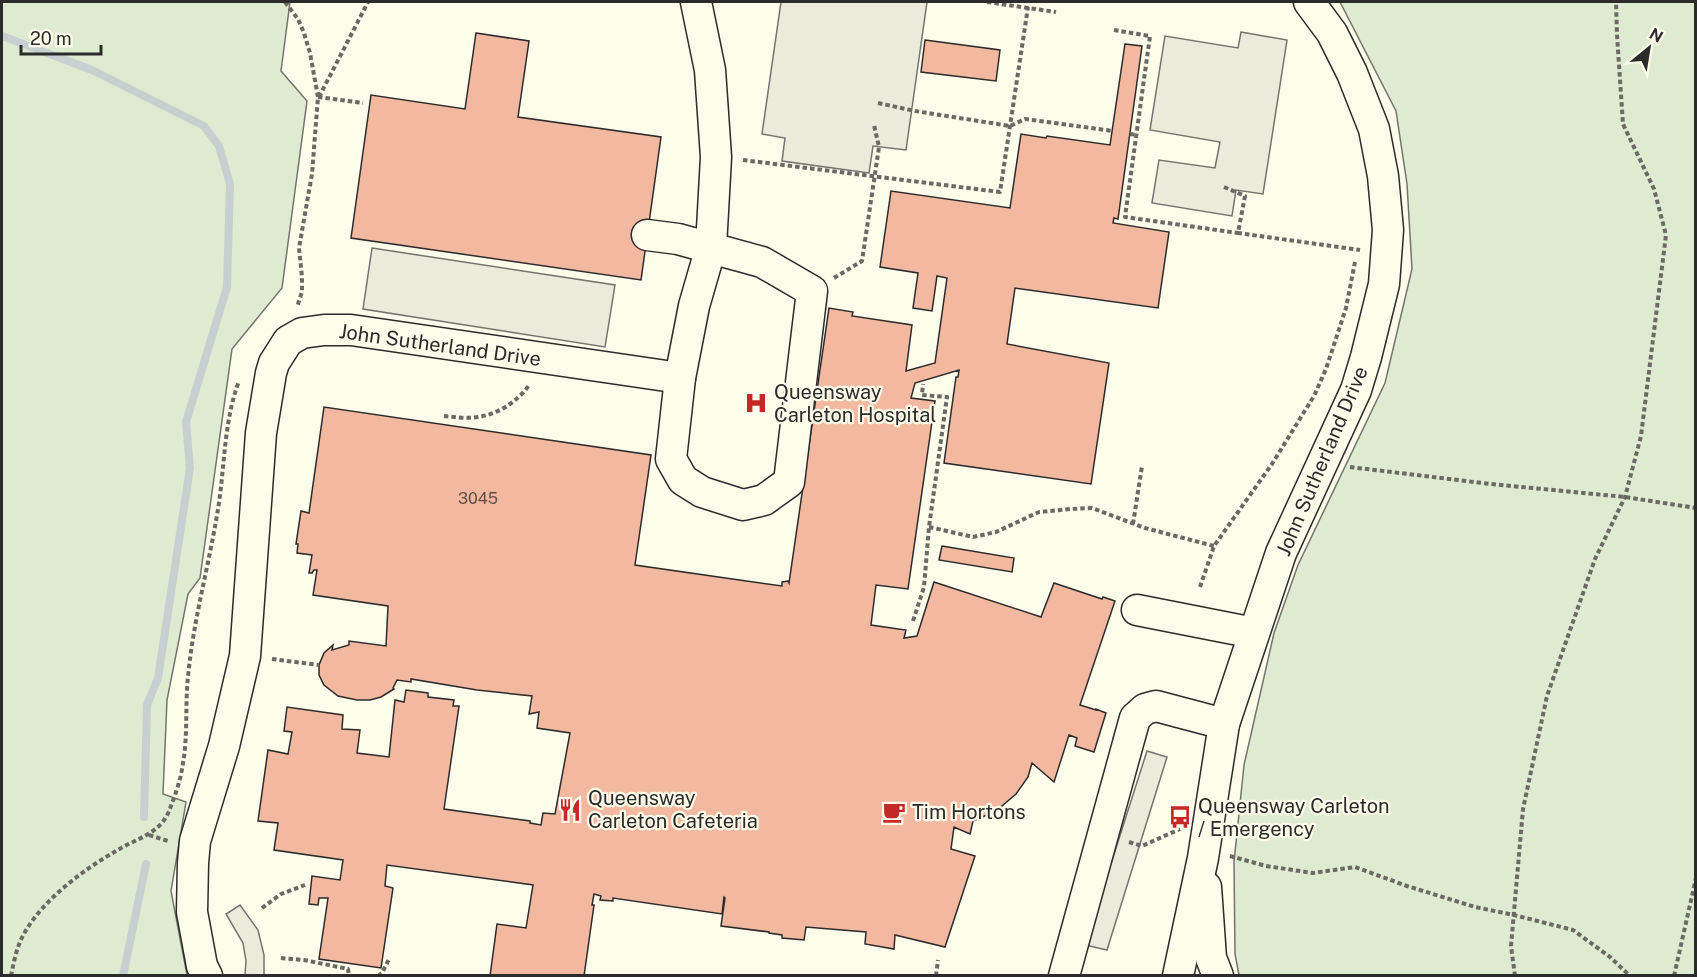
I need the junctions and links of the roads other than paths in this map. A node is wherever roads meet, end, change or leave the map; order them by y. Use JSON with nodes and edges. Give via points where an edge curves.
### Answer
{"nodes":[{"id":1,"x":696,"y":2,"type":"edge"},
{"id":2,"x":1309,"y":2,"type":"edge"},
{"id":3,"x":647,"y":235,"type":"dead end"},
{"id":4,"x":711,"y":247,"type":"junction"},
{"id":5,"x":680,"y":378,"type":"junction"},
{"id":6,"x":1137,"y":610,"type":"dead end"},
{"id":7,"x":1254,"y":633,"type":"junction"},
{"id":8,"x":1224,"y":724,"type":"junction"},
{"id":9,"x":1213,"y":856,"type":"junction"},
{"id":10,"x":207,"y":975,"type":"edge"},
{"id":11,"x":1064,"y":975,"type":"edge"},
{"id":12,"x":1178,"y":975,"type":"edge"},
{"id":13,"x":1218,"y":975,"type":"edge"}],
"edges":[{"from":1,"to":4,"type":"street","via":[[710,70],[716,157]]},
{"from":2,"to":7,"type":"street","name":"John Sutherland Drive","via":[[1332,33],[1374,129],[1388,230],[1384,284],[1356,390],[1281,553]]},
{"from":3,"to":4,"type":"street"},
{"from":4,"to":5,"type":"street"},
{"from":4,"to":5,"type":"street","via":[[762,262],[812,291],[789,482],[764,500],[743,505],[702,492],[683,480],[671,459]]},
{"from":5,"to":10,"type":"street","name":"John Sutherland Drive","via":[[351,330],[302,333],[288,341],[273,363],[261,433],[245,656],[224,746],[195,841],[192,912]]},
{"from":6,"to":7,"type":"street"},
{"from":7,"to":8,"type":"street","name":"John Sutherland Drive"},
{"from":8,"to":9,"type":"street","name":"John Sutherland Drive"},
{"from":8,"to":11,"type":"street","via":[[1155,706],[1135,718]]},
{"from":9,"to":12,"type":"street","name":"John Sutherland Drive"},
{"from":9,"to":13,"type":"street","name":"John Sutherland Drive","via":[[1211,958]]}]}
